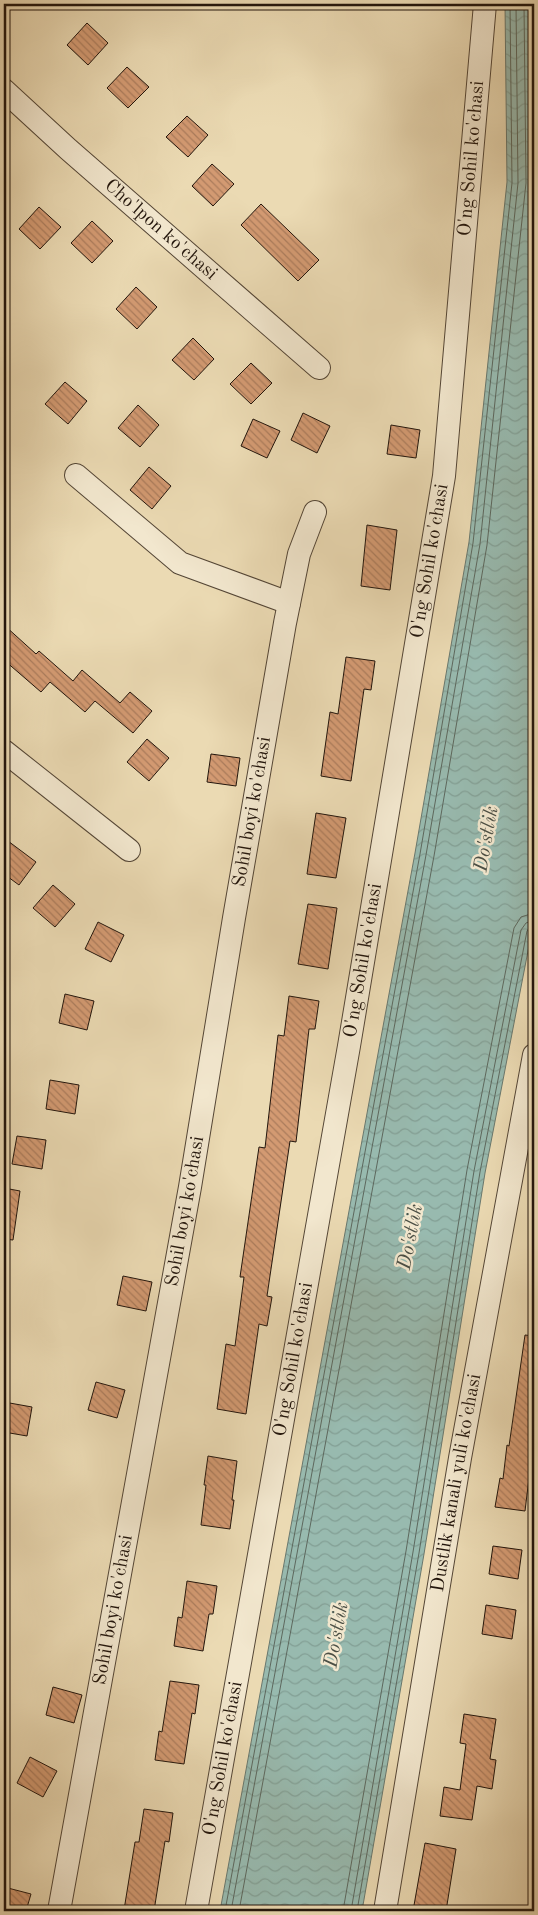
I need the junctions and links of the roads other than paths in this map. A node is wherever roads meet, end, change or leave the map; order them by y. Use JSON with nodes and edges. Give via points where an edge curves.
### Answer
{"nodes":[{"id":1,"x":485,"y":4,"type":"edge"},
{"id":2,"x":4,"y":90,"type":"edge"},
{"id":3,"x":319,"y":368,"type":"dead end"},
{"id":4,"x":76,"y":475,"type":"dead end"},
{"id":5,"x":315,"y":512,"type":"dead end"},
{"id":6,"x":289,"y":603,"type":"junction"},
{"id":7,"x":4,"y":751,"type":"edge"},
{"id":8,"x":129,"y":850,"type":"dead end"},
{"id":9,"x":534,"y":1055,"type":"edge"},
{"id":10,"x":59,"y":1911,"type":"edge"},
{"id":11,"x":196,"y":1911,"type":"edge"},
{"id":12,"x":385,"y":1911,"type":"edge"}],
"edges":[{"from":1,"to":11,"type":"street","name":"O'ng Sohil ko'chasi","via":[[444,476]]},
{"from":2,"to":3,"type":"street","name":"Cho'lpon ko'chasi"},
{"from":4,"to":6,"type":"street","via":[[180,563]]},
{"from":5,"to":6,"type":"street","name":"Sohil boyi ko'chasi","via":[[299,554]]},
{"from":6,"to":10,"type":"street","name":"Sohil boyi ko'chasi","via":[[184,1216]]},
{"from":7,"to":8,"type":"street"},
{"from":9,"to":12,"type":"street","name":"Dustlik kanali yuli ko'chasi","via":[[460,1458]]}]}
